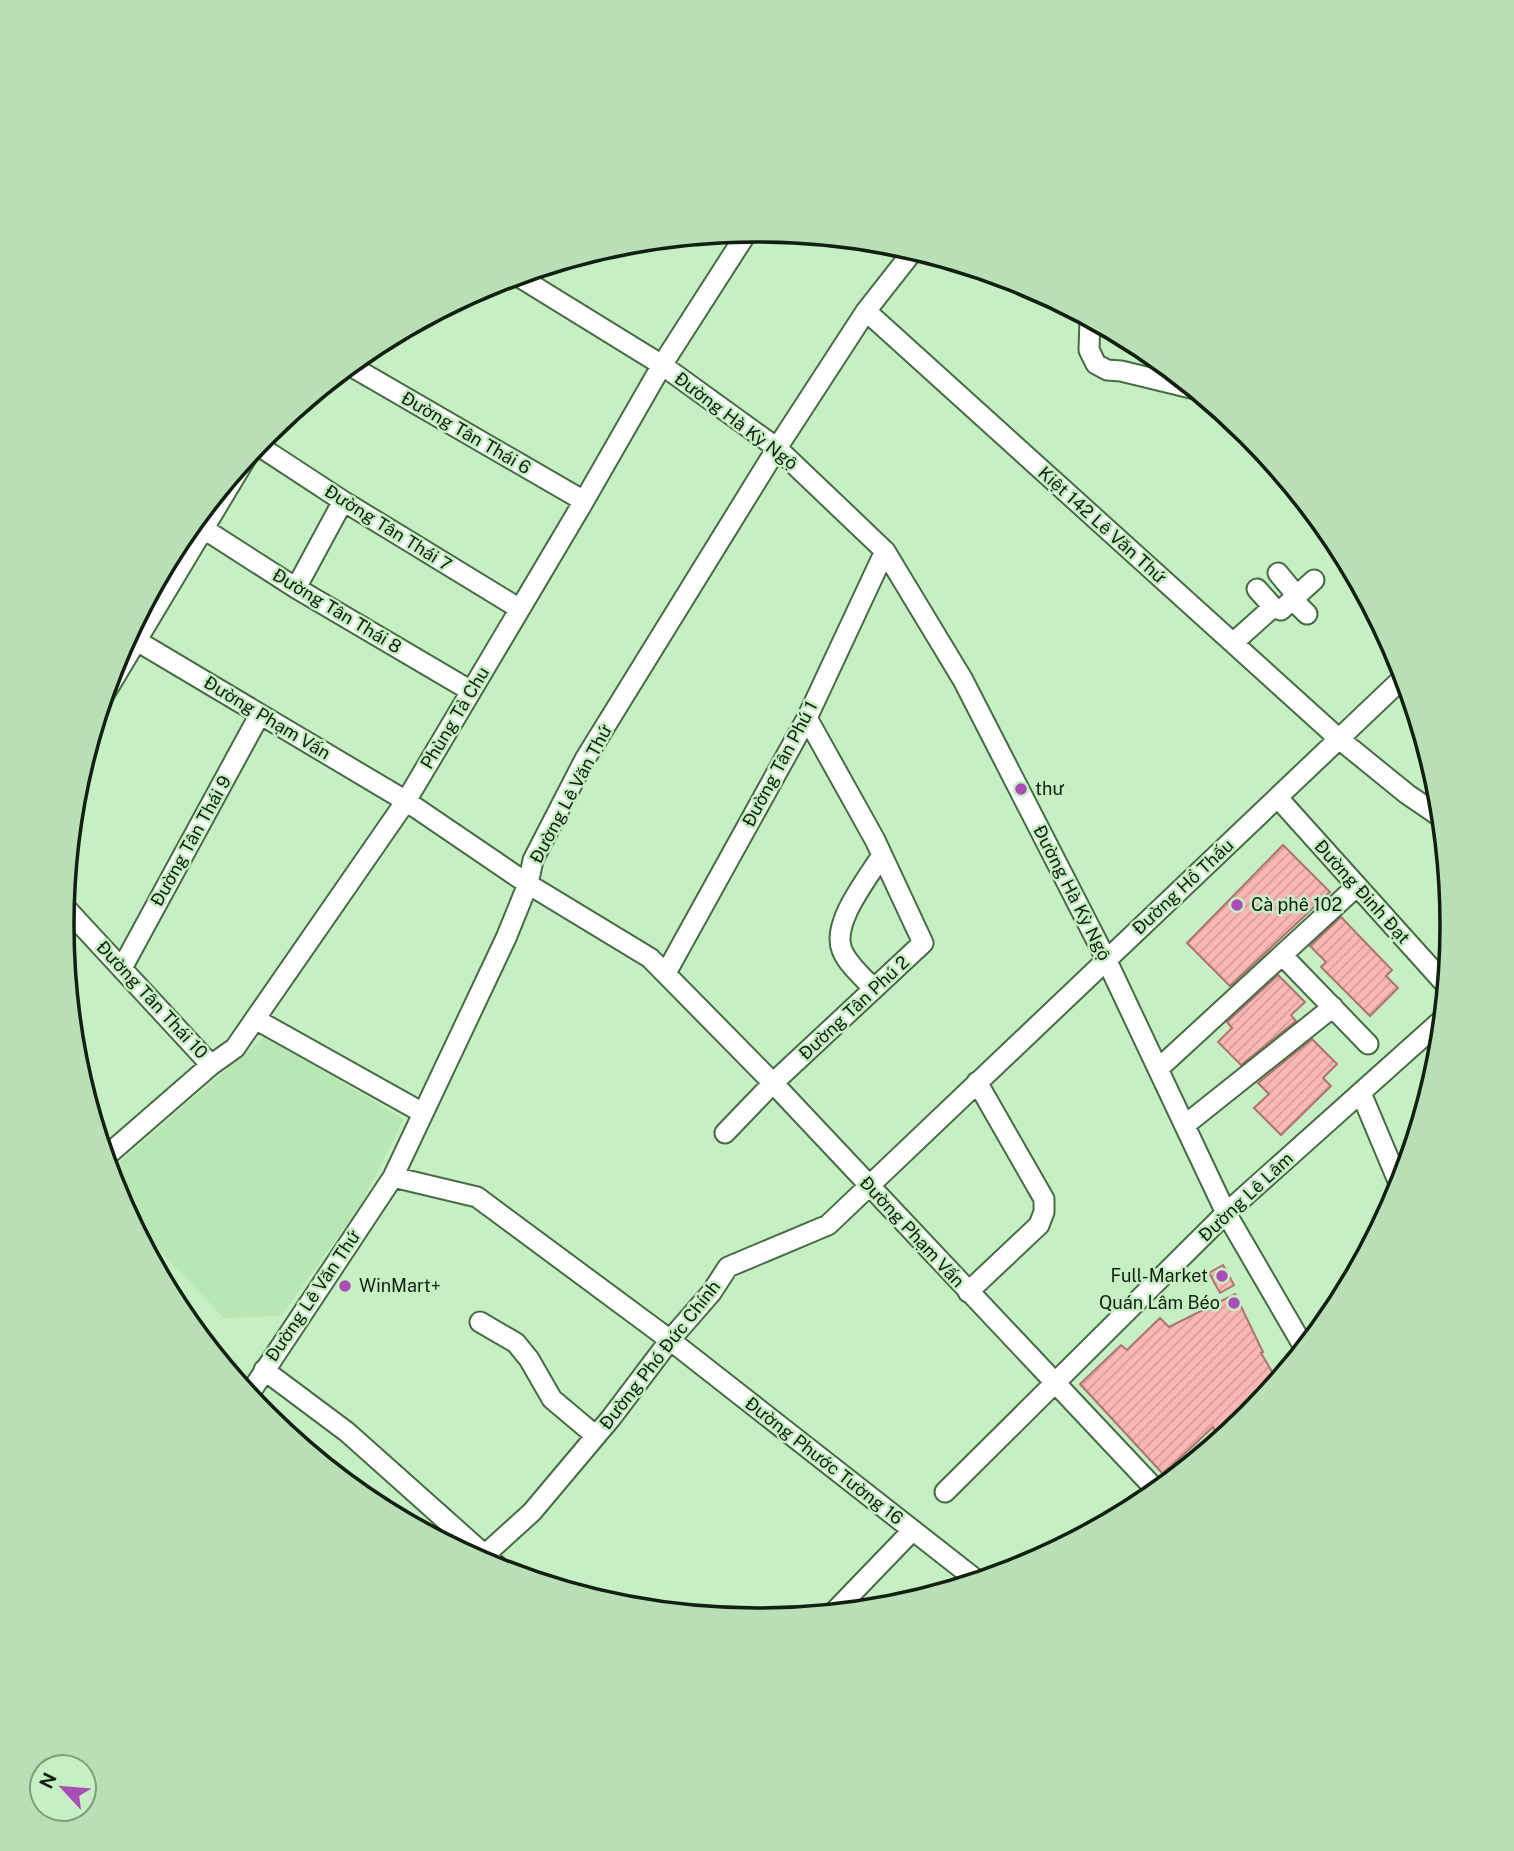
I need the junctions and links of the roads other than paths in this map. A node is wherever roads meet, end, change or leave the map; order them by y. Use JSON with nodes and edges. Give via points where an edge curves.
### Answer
{"nodes":[{"id":1,"x":741,"y":242,"type":"edge"},
{"id":2,"x":907,"y":259,"type":"edge"},
{"id":3,"x":527,"y":282,"type":"edge"},
{"id":4,"x":866,"y":311,"type":"junction"},
{"id":5,"x":1089,"y":328,"type":"edge"},
{"id":6,"x":662,"y":365,"type":"junction"},
{"id":7,"x":358,"y":370,"type":"edge"},
{"id":8,"x":1174,"y":384,"type":"edge"},
{"id":9,"x":776,"y":448,"type":"junction"},
{"id":10,"x":266,"y":450,"type":"edge"},
{"id":11,"x":343,"y":501,"type":"junction"},
{"id":12,"x":584,"y":501,"type":"junction"},
{"id":13,"x":218,"y":505,"type":"edge"},
{"id":14,"x":204,"y":529,"type":"junction"},
{"id":15,"x":885,"y":551,"type":"junction"},
{"id":16,"x":1278,"y":573,"type":"dead end"},
{"id":17,"x":1314,"y":580,"type":"dead end"},
{"id":18,"x":296,"y":588,"type":"junction"},
{"id":19,"x":1258,"y":589,"type":"dead end"},
{"id":20,"x":1299,"y":604,"type":"junction"},
{"id":21,"x":153,"y":606,"type":"edge"},
{"id":22,"x":1273,"y":607,"type":"junction"},
{"id":23,"x":520,"y":609,"type":"junction"},
{"id":24,"x":136,"y":641,"type":"edge"},
{"id":25,"x":1233,"y":643,"type":"junction"},
{"id":26,"x":1396,"y":685,"type":"edge"},
{"id":27,"x":471,"y":691,"type":"junction"},
{"id":28,"x":260,"y":714,"type":"junction"},
{"id":29,"x":807,"y":718,"type":"junction"},
{"id":30,"x":1338,"y":738,"type":"junction"},
{"id":31,"x":1278,"y":798,"type":"junction"},
{"id":32,"x":406,"y":801,"type":"junction"},
{"id":33,"x":1430,"y":810,"type":"edge"},
{"id":34,"x":882,"y":855,"type":"junction"},
{"id":35,"x":528,"y":884,"type":"junction"},
{"id":36,"x":1357,"y":886,"type":"junction"},
{"id":37,"x":74,"y":917,"type":"edge"},
{"id":38,"x":1282,"y":955,"type":"junction"},
{"id":39,"x":1106,"y":959,"type":"junction"},
{"id":40,"x":122,"y":968,"type":"junction"},
{"id":41,"x":666,"y":973,"type":"junction"},
{"id":42,"x":1438,"y":976,"type":"edge"},
{"id":43,"x":874,"y":989,"type":"junction"},
{"id":44,"x":1332,"y":1007,"type":"junction"},
{"id":45,"x":255,"y":1019,"type":"junction"},
{"id":46,"x":1433,"y":1028,"type":"edge"},
{"id":47,"x":1368,"y":1044,"type":"dead end"},
{"id":48,"x":211,"y":1065,"type":"junction"},
{"id":49,"x":1158,"y":1069,"type":"junction"},
{"id":50,"x":977,"y":1082,"type":"junction"},
{"id":51,"x":773,"y":1083,"type":"junction"},
{"id":52,"x":1361,"y":1093,"type":"junction"},
{"id":53,"x":423,"y":1112,"type":"junction"},
{"id":54,"x":1185,"y":1125,"type":"junction"},
{"id":55,"x":724,"y":1133,"type":"dead end"},
{"id":56,"x":112,"y":1151,"type":"edge"},
{"id":57,"x":1394,"y":1171,"type":"edge"},
{"id":58,"x":393,"y":1177,"type":"junction"},
{"id":59,"x":869,"y":1186,"type":"junction"},
{"id":60,"x":1226,"y":1213,"type":"junction"},
{"id":61,"x":968,"y":1292,"type":"junction"},
{"id":62,"x":480,"y":1322,"type":"dead end"},
{"id":63,"x":670,"y":1340,"type":"junction"},
{"id":64,"x":1300,"y":1340,"type":"edge"},
{"id":65,"x":264,"y":1370,"type":"junction"},
{"id":66,"x":1055,"y":1383,"type":"junction"},
{"id":67,"x":253,"y":1387,"type":"edge"},
{"id":68,"x":596,"y":1436,"type":"junction"},
{"id":69,"x":1151,"y":1484,"type":"edge"},
{"id":70,"x":945,"y":1492,"type":"dead end"},
{"id":71,"x":912,"y":1531,"type":"junction"},
{"id":72,"x":468,"y":1545,"type":"edge"},
{"id":73,"x":487,"y":1553,"type":"edge"},
{"id":74,"x":970,"y":1575,"type":"edge"},
{"id":75,"x":842,"y":1603,"type":"edge"}],
"edges":[{"from":1,"to":6,"type":"street","name":"Phùng Tả Chu"},
{"from":2,"to":4,"type":"street","name":"Đường Lê Văn Thứ"},
{"from":3,"to":6,"type":"street","name":"Đường Hà Kỳ Ngộ"},
{"from":4,"to":9,"type":"street","name":"Đường Lê Văn Thứ"},
{"from":4,"to":25,"type":"street","name":"Kiệt 142 Lê Văn Thứ"},
{"from":5,"to":8,"type":"street","via":[[1089,350],[1096,364]]},
{"from":6,"to":9,"type":"street","name":"Đường Hà Kỳ Ngộ"},
{"from":6,"to":12,"type":"street","name":"Phùng Tả Chu"},
{"from":7,"to":12,"type":"street","name":"Đường Tân Thái 6"},
{"from":9,"to":15,"type":"street","name":"Đường Hà Kỳ Ngộ"},
{"from":9,"to":35,"type":"street","name":"Đường Lê Văn Thứ","via":[[585,759],[533,860]]},
{"from":10,"to":11,"type":"street","name":"Đường Tân Thái 7"},
{"from":11,"to":18,"type":"street"},
{"from":11,"to":23,"type":"street","name":"Đường Tân Thái 7"},
{"from":12,"to":23,"type":"street","name":"Phùng Tả Chu"},
{"from":13,"to":14,"type":"street"},
{"from":14,"to":18,"type":"street","name":"Đường Tân Thái 8"},
{"from":14,"to":21,"type":"street"},
{"from":15,"to":29,"type":"street","name":"Đường Tân Phú 1"},
{"from":15,"to":39,"type":"street","name":"Đường Hà Kỳ Ngộ","via":[[963,680]]},
{"from":16,"to":20,"type":"street"},
{"from":17,"to":20,"type":"street"},
{"from":18,"to":27,"type":"street","name":"Đường Tân Thái 8"},
{"from":19,"to":22,"type":"street"},
{"from":20,"to":22,"type":"street","via":[[1281,610]]},
{"from":22,"to":25,"type":"street"},
{"from":23,"to":27,"type":"street","name":"Phùng Tả Chu"},
{"from":24,"to":28,"type":"street","name":"Đường Phạm Vấn"},
{"from":25,"to":30,"type":"street","name":"Kiệt 142 Lê Văn Thứ"},
{"from":26,"to":30,"type":"street","name":"Đường Hồ Thấu"},
{"from":27,"to":32,"type":"street","name":"Phùng Tả Chu"},
{"from":28,"to":32,"type":"street","name":"Đường Phạm Vấn"},
{"from":28,"to":40,"type":"street","name":"Đường Tân Thái 9"},
{"from":29,"to":34,"type":"street","name":"Đường Tân Phú 2"},
{"from":29,"to":41,"type":"street","name":"Đường Tân Phú 1"},
{"from":30,"to":31,"type":"street","name":"Đường Hồ Thấu"},
{"from":30,"to":33,"type":"street","name":"Kiệt 142 Lê Văn Thứ"},
{"from":31,"to":36,"type":"street","name":"Đường Đinh Đạt"},
{"from":31,"to":39,"type":"street","name":"Đường Hồ Thấu"},
{"from":32,"to":35,"type":"street","name":"Đường Phạm Vấn"},
{"from":32,"to":45,"type":"street","name":"Phùng Tả Chu"},
{"from":34,"to":43,"type":"street","via":[[848,911],[840,939],[845,956]]},
{"from":34,"to":43,"type":"street","name":"Đường Tân Phú 2","via":[[923,943]]},
{"from":35,"to":41,"type":"street","name":"Đường Phạm Vấn","via":[[632,946]]},
{"from":35,"to":53,"type":"street","name":"Đường Lê Văn Thứ"},
{"from":36,"to":38,"type":"street"},
{"from":36,"to":42,"type":"street","name":"Đường Đinh Đạt"},
{"from":37,"to":40,"type":"street","name":"Đường Tân Thái 10"},
{"from":38,"to":44,"type":"street"},
{"from":38,"to":49,"type":"street"},
{"from":39,"to":49,"type":"street","name":"Đường Hà Kỳ Ngộ"},
{"from":39,"to":50,"type":"street","name":"Đường Hồ Thấu"},
{"from":40,"to":48,"type":"street","name":"Đường Tân Thái 10"},
{"from":41,"to":51,"type":"street","name":"Đường Phạm Vấn"},
{"from":43,"to":51,"type":"street","name":"Đường Tân Phú 2"},
{"from":44,"to":47,"type":"street"},
{"from":44,"to":54,"type":"street"},
{"from":45,"to":48,"type":"street","name":"Phùng Tả Chu","via":[[235,1048]]},
{"from":45,"to":53,"type":"street"},
{"from":46,"to":52,"type":"street","name":"Đường Lê Lâm"},
{"from":48,"to":56,"type":"street","name":"Phùng Tả Chu"},
{"from":49,"to":54,"type":"street","name":"Đường Hà Kỳ Ngộ"},
{"from":50,"to":59,"type":"street","name":"Đường Hồ Thấu"},
{"from":50,"to":61,"type":"street","via":[[1044,1199],[1044,1212],[1039,1225]]},
{"from":51,"to":55,"type":"street","name":"Đường Tân Phú 2"},
{"from":51,"to":59,"type":"street","name":"Đường Phạm Vấn"},
{"from":52,"to":57,"type":"street"},
{"from":52,"to":60,"type":"street","name":"Đường Lê Lâm"},
{"from":53,"to":58,"type":"street","name":"Đường Lê Văn Thứ"},
{"from":54,"to":60,"type":"street","name":"Đường Hà Kỳ Ngộ"},
{"from":58,"to":63,"type":"street","name":"Đường Phước Tường 16","via":[[477,1197]]},
{"from":58,"to":65,"type":"street","name":"Đường Lê Văn Thứ"},
{"from":59,"to":61,"type":"street","name":"Đường Phạm Vấn"},
{"from":59,"to":63,"type":"street","name":"Đường Phó Đức Chính","via":[[828,1225],[728,1266]]},
{"from":60,"to":64,"type":"street","name":"Đường Hà Kỳ Ngộ"},
{"from":60,"to":66,"type":"street","name":"Đường Lê Lâm"},
{"from":61,"to":66,"type":"street","name":"Đường Phạm Vấn"},
{"from":62,"to":68,"type":"street","via":[[516,1343],[552,1399]]},
{"from":63,"to":68,"type":"street","name":"Đường Phó Đức Chính"},
{"from":63,"to":71,"type":"street","name":"Đường Phước Tường 16"},
{"from":65,"to":67,"type":"street","name":"Đường Lê Văn Thứ"},
{"from":65,"to":72,"type":"street","via":[[347,1432]]},
{"from":66,"to":69,"type":"street","name":"Đường Phạm Vấn"},
{"from":66,"to":70,"type":"street","name":"Đường Lê Lâm"},
{"from":68,"to":73,"type":"street","name":"Đường Phó Đức Chính","via":[[532,1512]]},
{"from":71,"to":74,"type":"street","name":"Đường Phước Tường 16"},
{"from":71,"to":75,"type":"street"}]}
